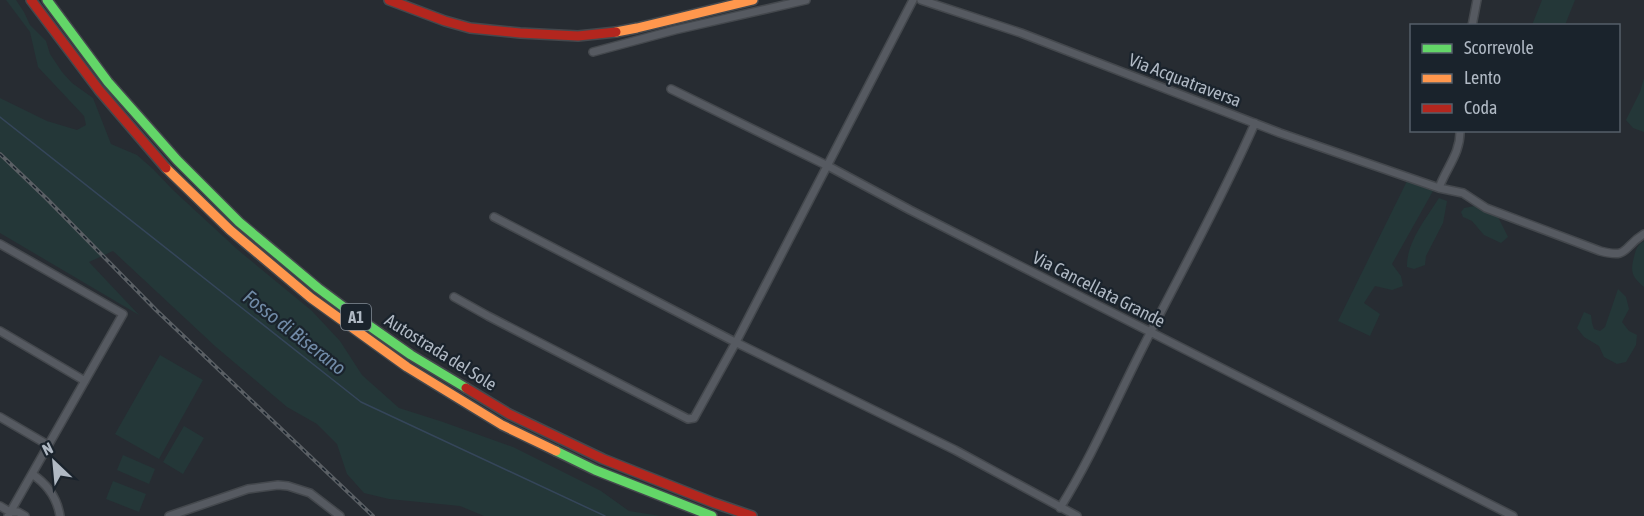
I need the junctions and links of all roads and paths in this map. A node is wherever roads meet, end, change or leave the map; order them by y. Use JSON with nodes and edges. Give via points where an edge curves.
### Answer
{"nodes":[{"id":1,"x":31,"y":0,"type":"edge"},
{"id":2,"x":47,"y":0,"type":"edge"},
{"id":3,"x":389,"y":0,"type":"edge"},
{"id":4,"x":753,"y":0,"type":"edge"},
{"id":5,"x":807,"y":0,"type":"edge"},
{"id":6,"x":913,"y":0,"type":"edge"},
{"id":7,"x":921,"y":0,"type":"edge"},
{"id":8,"x":1477,"y":0,"type":"edge"},
{"id":9,"x":738,"y":1,"type":"edge"},
{"id":10,"x":1472,"y":24,"type":"edge"},
{"id":11,"x":593,"y":52,"type":"dead end"},
{"id":12,"x":671,"y":90,"type":"dead end"},
{"id":13,"x":1255,"y":123,"type":"junction"},
{"id":14,"x":1460,"y":132,"type":"edge"},
{"id":15,"x":828,"y":166,"type":"junction"},
{"id":16,"x":1439,"y":188,"type":"junction"},
{"id":17,"x":494,"y":217,"type":"dead end"},
{"id":18,"x":1644,"y":234,"type":"edge"},
{"id":19,"x":0,"y":244,"type":"edge"},
{"id":20,"x":454,"y":297,"type":"dead end"},
{"id":21,"x":0,"y":331,"type":"edge"},
{"id":22,"x":1151,"y":332,"type":"junction"},
{"id":23,"x":736,"y":342,"type":"junction"},
{"id":24,"x":85,"y":381,"type":"junction"},
{"id":25,"x":0,"y":417,"type":"edge"},
{"id":26,"x":48,"y":445,"type":"junction"},
{"id":27,"x":32,"y":474,"type":"junction"},
{"id":28,"x":0,"y":506,"type":"edge"},
{"id":29,"x":1060,"y":507,"type":"junction"},
{"id":30,"x":9,"y":514,"type":"edge"},
{"id":31,"x":25,"y":516,"type":"edge"},
{"id":32,"x":60,"y":516,"type":"edge"},
{"id":33,"x":169,"y":516,"type":"edge"},
{"id":34,"x":340,"y":516,"type":"edge"},
{"id":35,"x":712,"y":516,"type":"edge"},
{"id":36,"x":752,"y":516,"type":"edge"},
{"id":37,"x":1077,"y":516,"type":"edge"},
{"id":38,"x":1513,"y":516,"type":"edge"}],
"edges":[{"from":1,"to":35,"type":"main road","name":"Autostrada del Sole","number":"A1","via":[[99,90],[168,170],[230,230],[311,298],[398,361],[502,424],[595,470]]},
{"from":2,"to":36,"type":"main road","name":"Autostrada del Sole","number":"A1","via":[[108,82],[177,160],[239,222],[361,320],[509,414],[603,459]]},
{"from":3,"to":9,"type":"main road","via":[[470,27],[578,36],[637,28]]},
{"from":4,"to":9,"type":"main road"},
{"from":5,"to":11,"type":"street"},
{"from":6,"to":15,"type":"street"},
{"from":7,"to":13,"type":"street","name":"Via Acquatraversa","via":[[1021,33]]},
{"from":8,"to":10,"type":"street"},
{"from":12,"to":15,"type":"street","name":"Via Cancellata Grande"},
{"from":13,"to":16,"type":"street","name":"Via Acquatraversa"},
{"from":13,"to":22,"type":"street","via":[[1222,197]]},
{"from":14,"to":16,"type":"street","via":[[1457,149]]},
{"from":15,"to":22,"type":"street","name":"Via Cancellata Grande"},
{"from":15,"to":23,"type":"street"},
{"from":16,"to":18,"type":"street","name":"Via Acquatraversa","via":[[1611,254],[1622,253]]},
{"from":17,"to":23,"type":"street"},
{"from":19,"to":24,"type":"street","via":[[123,314]]},
{"from":20,"to":23,"type":"street","via":[[688,419],[696,417]]},
{"from":21,"to":24,"type":"street"},
{"from":22,"to":29,"type":"street"},
{"from":22,"to":38,"type":"street","name":"Via Cancellata Grande"},
{"from":23,"to":29,"type":"street","via":[[955,450]]},
{"from":24,"to":26,"type":"street"},
{"from":25,"to":26,"type":"street"},
{"from":26,"to":27,"type":"street"},
{"from":27,"to":30,"type":"street"},
{"from":27,"to":32,"type":"street","via":[[51,491]]},
{"from":28,"to":30,"type":"street"},
{"from":29,"to":37,"type":"street"},
{"from":30,"to":31,"type":"street"},
{"from":33,"to":34,"type":"street","via":[[248,489],[278,485],[310,493]]}]}
